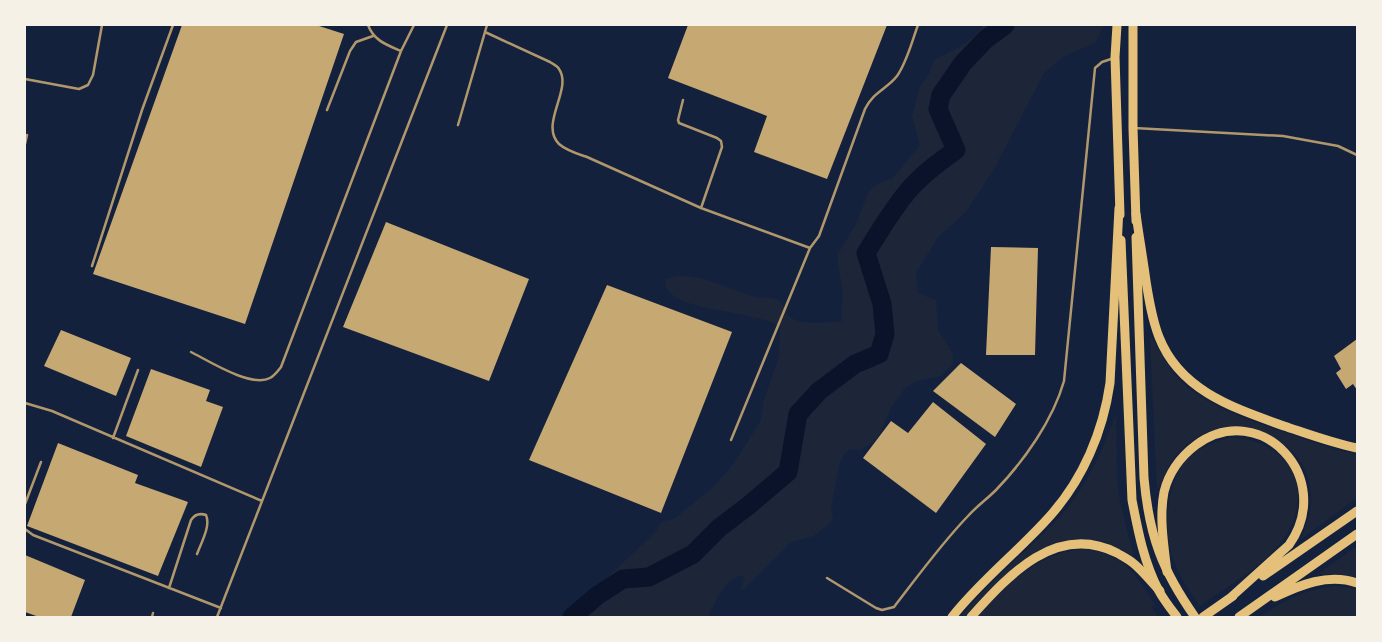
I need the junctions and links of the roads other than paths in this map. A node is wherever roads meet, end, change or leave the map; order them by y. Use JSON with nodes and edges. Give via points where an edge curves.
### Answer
{"nodes":[{"id":1,"x":102,"y":25,"type":"edge"},
{"id":2,"x":172,"y":25,"type":"edge"},
{"id":3,"x":368,"y":25,"type":"edge"},
{"id":4,"x":414,"y":25,"type":"edge"},
{"id":5,"x":446,"y":25,"type":"edge"},
{"id":6,"x":487,"y":25,"type":"edge"},
{"id":7,"x":918,"y":25,"type":"edge"},
{"id":8,"x":1117,"y":25,"type":"edge"},
{"id":9,"x":1133,"y":25,"type":"edge"},
{"id":10,"x":485,"y":32,"type":"junction"},
{"id":11,"x":374,"y":36,"type":"junction"},
{"id":12,"x":401,"y":51,"type":"junction"},
{"id":13,"x":1115,"y":58,"type":"junction"},
{"id":14,"x":25,"y":79,"type":"edge"},
{"id":15,"x":684,"y":100,"type":"dead end"},
{"id":16,"x":327,"y":110,"type":"dead end"},
{"id":17,"x":458,"y":125,"type":"dead end"},
{"id":18,"x":1133,"y":128,"type":"junction"},
{"id":19,"x":27,"y":135,"type":"dead end"},
{"id":20,"x":25,"y":144,"type":"edge"},
{"id":21,"x":1357,"y":155,"type":"edge"},
{"id":22,"x":701,"y":208,"type":"junction"},
{"id":23,"x":1119,"y":208,"type":"junction"},
{"id":24,"x":1136,"y":214,"type":"junction"},
{"id":25,"x":810,"y":248,"type":"junction"},
{"id":26,"x":92,"y":266,"type":"dead end"},
{"id":27,"x":191,"y":352,"type":"dead end"},
{"id":28,"x":138,"y":370,"type":"dead end"},
{"id":29,"x":25,"y":403,"type":"edge"},
{"id":30,"x":114,"y":438,"type":"junction"},
{"id":31,"x":731,"y":440,"type":"dead end"},
{"id":32,"x":1357,"y":448,"type":"edge"},
{"id":33,"x":41,"y":462,"type":"dead end"},
{"id":34,"x":262,"y":501,"type":"junction"},
{"id":35,"x":25,"y":504,"type":"edge"},
{"id":36,"x":1357,"y":511,"type":"edge"},
{"id":37,"x":25,"y":529,"type":"edge"},
{"id":38,"x":1357,"y":534,"type":"edge"},
{"id":39,"x":197,"y":554,"type":"dead end"},
{"id":40,"x":1167,"y":572,"type":"junction"},
{"id":41,"x":827,"y":578,"type":"dead end"},
{"id":42,"x":1357,"y":583,"type":"edge"},
{"id":43,"x":170,"y":588,"type":"junction"},
{"id":44,"x":1160,"y":591,"type":"junction"},
{"id":45,"x":1229,"y":599,"type":"junction"},
{"id":46,"x":221,"y":608,"type":"junction"},
{"id":47,"x":1248,"y":611,"type":"junction"},
{"id":48,"x":218,"y":617,"type":"edge"},
{"id":49,"x":952,"y":617,"type":"edge"},
{"id":50,"x":970,"y":617,"type":"edge"},
{"id":51,"x":1177,"y":617,"type":"edge"},
{"id":52,"x":1196,"y":617,"type":"edge"},
{"id":53,"x":1203,"y":617,"type":"edge"},
{"id":54,"x":1239,"y":617,"type":"edge"}],
"edges":[{"from":1,"to":14,"type":"lane","via":[[93,75],[88,85],[79,89]]},
{"from":2,"to":26,"type":"lane"},
{"from":3,"to":11,"type":"lane"},
{"from":4,"to":12,"type":"lane"},
{"from":5,"to":34,"type":"lane"},
{"from":6,"to":10,"type":"lane"},
{"from":7,"to":25,"type":"lane","via":[[896,77],[875,94],[864,109],[819,236]]},
{"from":8,"to":13,"type":"highway"},
{"from":9,"to":18,"type":"highway"},
{"from":10,"to":17,"type":"lane"},
{"from":10,"to":22,"type":"lane","via":[[559,68],[563,79],[552,127],[559,144]]},
{"from":11,"to":12,"type":"lane"},
{"from":11,"to":16,"type":"lane","via":[[356,42],[350,51]]},
{"from":12,"to":27,"type":"lane","via":[[281,367],[272,378],[260,381],[246,378]]},
{"from":13,"to":23,"type":"highway"},
{"from":13,"to":41,"type":"lane","via":[[1095,68],[1064,381],[1050,415],[1020,462],[968,515],[894,607],[876,608]]},
{"from":15,"to":22,"type":"lane","via":[[679,123],[717,138],[722,147]]},
{"from":18,"to":21,"type":"lane","via":[[1283,136],[1338,146]]},
{"from":18,"to":24,"type":"highway"},
{"from":19,"to":20,"type":"lane"},
{"from":22,"to":25,"type":"lane"},
{"from":23,"to":44,"type":"highway","via":[[1132,500],[1138,534]]},
{"from":23,"to":49,"type":"highway","via":[[1110,383],[1094,445],[1056,508]]},
{"from":24,"to":32,"type":"highway","via":[[1153,319],[1163,346],[1182,374],[1208,395],[1237,409]]},
{"from":24,"to":40,"type":"highway","via":[[1146,502],[1153,538]]},
{"from":25,"to":31,"type":"lane"},
{"from":28,"to":30,"type":"lane"},
{"from":29,"to":30,"type":"lane"},
{"from":30,"to":34,"type":"lane"},
{"from":33,"to":35,"type":"lane"},
{"from":34,"to":46,"type":"lane"},
{"from":36,"to":45,"type":"highway"},
{"from":37,"to":43,"type":"lane","via":[[33,535]]},
{"from":38,"to":47,"type":"highway"},
{"from":39,"to":43,"type":"lane","via":[[208,519],[201,514],[191,520]]},
{"from":40,"to":45,"type":"highway","via":[[1162,514],[1164,492],[1172,471],[1185,453],[1206,438],[1221,432],[1241,431],[1258,435],[1289,458],[1299,473],[1304,509],[1297,534],[1289,545]]},
{"from":40,"to":52,"type":"highway"},
{"from":42,"to":47,"type":"highway","via":[[1312,581]]},
{"from":43,"to":46,"type":"lane"},
{"from":44,"to":50,"type":"highway","via":[[1133,562],[1120,555],[1094,544],[1071,544],[1046,551],[1019,568]]},
{"from":44,"to":51,"type":"highway"},
{"from":45,"to":53,"type":"highway"},
{"from":46,"to":48,"type":"lane"},
{"from":47,"to":54,"type":"highway"}]}
